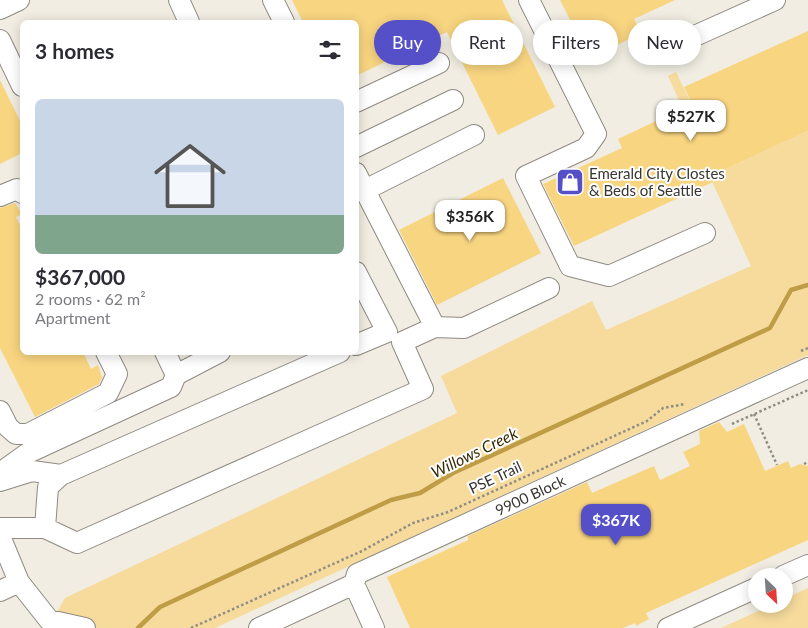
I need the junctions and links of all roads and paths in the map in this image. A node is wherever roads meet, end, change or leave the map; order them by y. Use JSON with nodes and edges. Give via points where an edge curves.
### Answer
{"nodes":[{"id":1,"x":19,"y":0,"type":"edge"},
{"id":2,"x":179,"y":0,"type":"edge"},
{"id":3,"x":273,"y":0,"type":"edge"},
{"id":4,"x":529,"y":0,"type":"edge"},
{"id":5,"x":775,"y":0,"type":"edge"},
{"id":6,"x":0,"y":9,"type":"edge"},
{"id":7,"x":189,"y":20,"type":"edge"},
{"id":8,"x":283,"y":20,"type":"edge"},
{"id":9,"x":701,"y":33,"type":"edge"},
{"id":10,"x":0,"y":40,"type":"edge"},
{"id":11,"x":11,"y":60,"type":"edge"},
{"id":12,"x":435,"y":65,"type":"edge"},
{"id":13,"x":20,"y":81,"type":"edge"},
{"id":14,"x":453,"y":100,"type":"dead end"},
{"id":15,"x":359,"y":101,"type":"edge"},
{"id":16,"x":474,"y":135,"type":"dead end"},
{"id":17,"x":359,"y":146,"type":"edge"},
{"id":18,"x":360,"y":182,"type":"edge"},
{"id":19,"x":20,"y":191,"type":"edge"},
{"id":20,"x":0,"y":196,"type":"edge"},
{"id":21,"x":704,"y":233,"type":"dead end"},
{"id":22,"x":359,"y":277,"type":"edge"},
{"id":23,"x":550,"y":288,"type":"dead end"},
{"id":24,"x":434,"y":327,"type":"junction"},
{"id":25,"x":394,"y":337,"type":"junction"},
{"id":26,"x":359,"y":345,"type":"edge"},
{"id":27,"x":808,"y":348,"type":"edge"},
{"id":28,"x":108,"y":355,"type":"edge"},
{"id":29,"x":166,"y":355,"type":"edge"},
{"id":30,"x":214,"y":355,"type":"edge"},
{"id":31,"x":333,"y":355,"type":"edge"},
{"id":32,"x":801,"y":362,"type":"edge"},
{"id":33,"x":176,"y":375,"type":"junction"},
{"id":34,"x":808,"y":390,"type":"edge"},
{"id":35,"x":688,"y":404,"type":"dead end"},
{"id":36,"x":0,"y":411,"type":"edge"},
{"id":37,"x":754,"y":414,"type":"junction"},
{"id":38,"x":732,"y":424,"type":"dead end"},
{"id":39,"x":808,"y":462,"type":"edge"},
{"id":40,"x":804,"y":464,"type":"dead end"},
{"id":41,"x":777,"y":466,"type":"dead end"},
{"id":42,"x":0,"y":473,"type":"edge"},
{"id":43,"x":61,"y":475,"type":"junction"},
{"id":44,"x":0,"y":481,"type":"edge"},
{"id":45,"x":0,"y":528,"type":"edge"},
{"id":46,"x":45,"y":528,"type":"junction"},
{"id":47,"x":0,"y":536,"type":"edge"},
{"id":48,"x":808,"y":565,"type":"edge"},
{"id":49,"x":793,"y":572,"type":"edge"},
{"id":50,"x":19,"y":582,"type":"junction"},
{"id":51,"x":354,"y":584,"type":"junction"},
{"id":52,"x":0,"y":591,"type":"edge"},
{"id":53,"x":748,"y":592,"type":"edge"},
{"id":54,"x":85,"y":628,"type":"edge"},
{"id":55,"x":192,"y":628,"type":"edge"},
{"id":56,"x":259,"y":628,"type":"edge"},
{"id":57,"x":374,"y":628,"type":"edge"},
{"id":58,"x":668,"y":628,"type":"edge"}],
"edges":[{"from":1,"to":6,"type":"street"},
{"from":2,"to":7,"type":"street"},
{"from":3,"to":8,"type":"street"},
{"from":4,"to":21,"type":"street","via":[[596,134],[586,148],[526,176],[570,266],[609,276]]},
{"from":5,"to":9,"type":"street"},
{"from":10,"to":11,"type":"street"},
{"from":11,"to":13,"type":"street"},
{"from":12,"to":15,"type":"street"},
{"from":14,"to":17,"type":"street"},
{"from":16,"to":18,"type":"street"},
{"from":18,"to":24,"type":"street"},
{"from":19,"to":20,"type":"street","via":[[17,189]]},
{"from":22,"to":25,"type":"street"},
{"from":23,"to":24,"type":"street","via":[[464,328]]},
{"from":24,"to":25,"type":"street"},
{"from":25,"to":26,"type":"street"},
{"from":25,"to":46,"type":"street","via":[[423,389],[77,543]]},
{"from":27,"to":32,"type":"path"},
{"from":28,"to":36,"type":"street","via":[[117,374],[108,393],[28,434],[16,434],[8,427]]},
{"from":29,"to":33,"type":"street"},
{"from":30,"to":33,"type":"street"},
{"from":31,"to":43,"type":"street"},
{"from":32,"to":51,"type":"street","name":"9900 Block","via":[[358,574]]},
{"from":33,"to":42,"type":"street","via":[[171,387],[28,453]]},
{"from":34,"to":37,"type":"path"},
{"from":35,"to":55,"type":"path","name":"PSE Trail","via":[[663,408],[647,421],[448,512],[413,523],[362,551]]},
{"from":37,"to":38,"type":"path"},
{"from":37,"to":41,"type":"path"},
{"from":39,"to":40,"type":"path"},
{"from":43,"to":44,"type":"street","via":[[32,471]]},
{"from":43,"to":46,"type":"street","via":[[48,487]]},
{"from":45,"to":46,"type":"street"},
{"from":47,"to":50,"type":"street"},
{"from":48,"to":49,"type":"street"},
{"from":50,"to":52,"type":"street"},
{"from":50,"to":54,"type":"street","via":[[49,620]]},
{"from":51,"to":56,"type":"street","name":"9900 Block"},
{"from":51,"to":57,"type":"street"},
{"from":53,"to":58,"type":"street"}]}
